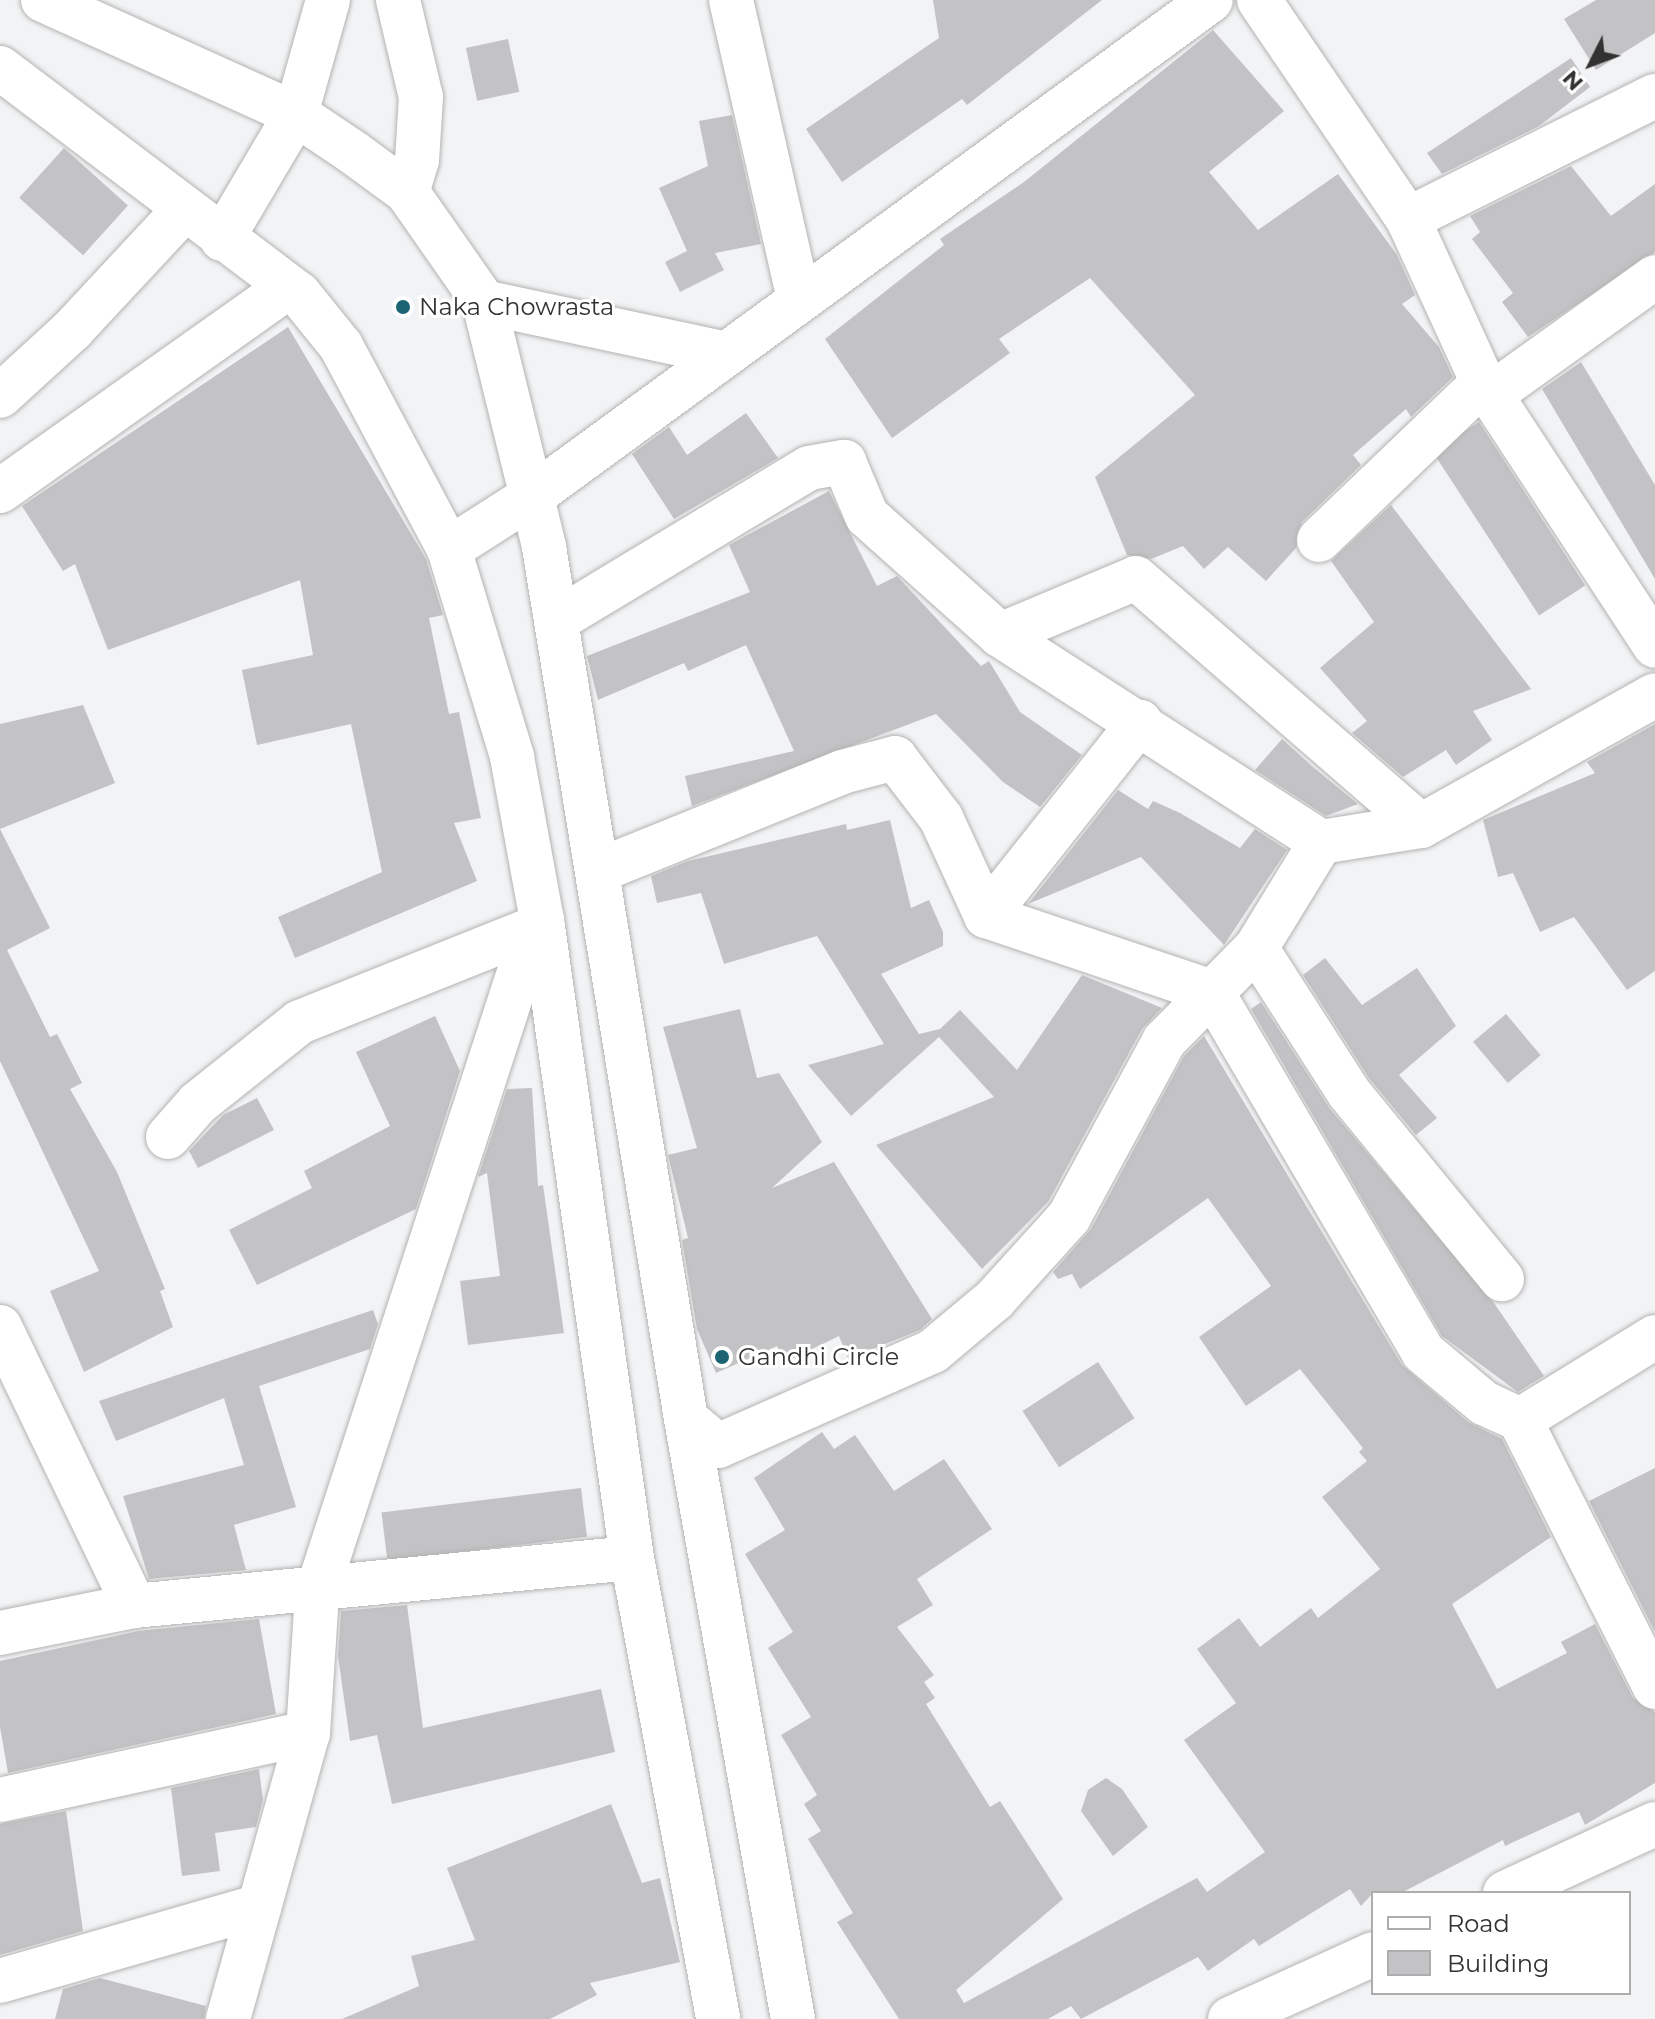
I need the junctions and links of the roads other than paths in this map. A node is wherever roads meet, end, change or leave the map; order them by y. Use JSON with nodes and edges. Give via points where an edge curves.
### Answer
{"nodes":[{"id":1,"x":43,"y":0,"type":"edge"},
{"id":2,"x":328,"y":0,"type":"edge"},
{"id":3,"x":398,"y":0,"type":"edge"},
{"id":4,"x":731,"y":0,"type":"edge"},
{"id":5,"x":1211,"y":0,"type":"edge"},
{"id":6,"x":1259,"y":0,"type":"edge"},
{"id":7,"x":6,"y":81,"type":"edge"},
{"id":8,"x":1655,"y":96,"type":"edge"},
{"id":9,"x":296,"y":114,"type":"junction"},
{"id":10,"x":407,"y":192,"type":"junction"},
{"id":11,"x":184,"y":210,"type":"junction"},
{"id":12,"x":1408,"y":219,"type":"junction"},
{"id":13,"x":222,"y":239,"type":"junction"},
{"id":14,"x":1655,"y":277,"type":"edge"},
{"id":15,"x":288,"y":287,"type":"junction"},
{"id":16,"x":799,"y":299,"type":"junction"},
{"id":17,"x":484,"y":302,"type":"junction"},
{"id":18,"x":721,"y":353,"type":"junction"},
{"id":19,"x":1488,"y":388,"type":"junction"},
{"id":20,"x":0,"y":396,"type":"edge"},
{"id":21,"x":0,"y":491,"type":"edge"},
{"id":22,"x":535,"y":494,"type":"junction"},
{"id":23,"x":1319,"y":540,"type":"dead end"},
{"id":24,"x":449,"y":549,"type":"junction"},
{"id":25,"x":557,"y":620,"type":"junction"},
{"id":26,"x":1000,"y":635,"type":"junction"},
{"id":27,"x":1655,"y":646,"type":"edge"},
{"id":28,"x":1655,"y":695,"type":"edge"},
{"id":29,"x":1140,"y":722,"type":"junction"},
{"id":30,"x":1421,"y":826,"type":"junction"},
{"id":31,"x":1321,"y":842,"type":"junction"},
{"id":32,"x":600,"y":870,"type":"junction"},
{"id":33,"x":986,"y":916,"type":"junction"},
{"id":34,"x":538,"y":924,"type":"junction"},
{"id":35,"x":1256,"y":948,"type":"junction"},
{"id":36,"x":1212,"y":992,"type":"junction"},
{"id":37,"x":168,"y":1137,"type":"dead end"},
{"id":38,"x":1502,"y":1279,"type":"dead end"},
{"id":39,"x":0,"y":1327,"type":"edge"},
{"id":40,"x":1655,"y":1337,"type":"edge"},
{"id":41,"x":15,"y":1396,"type":"edge"},
{"id":42,"x":686,"y":1419,"type":"junction"},
{"id":43,"x":1520,"y":1420,"type":"junction"},
{"id":44,"x":632,"y":1558,"type":"junction"},
{"id":45,"x":317,"y":1592,"type":"junction"},
{"id":46,"x":134,"y":1606,"type":"junction"},
{"id":47,"x":0,"y":1633,"type":"edge"},
{"id":48,"x":1655,"y":1687,"type":"edge"},
{"id":49,"x":308,"y":1733,"type":"junction"},
{"id":50,"x":0,"y":1800,"type":"edge"},
{"id":51,"x":1655,"y":1824,"type":"edge"},
{"id":52,"x":1509,"y":1891,"type":"edge"},
{"id":53,"x":259,"y":1906,"type":"junction"},
{"id":54,"x":1371,"y":1955,"type":"edge"},
{"id":55,"x":0,"y":1981,"type":"edge"},
{"id":56,"x":228,"y":2019,"type":"edge"},
{"id":57,"x":718,"y":2019,"type":"edge"},
{"id":58,"x":793,"y":2019,"type":"edge"},
{"id":59,"x":1230,"y":2019,"type":"edge"}],
"edges":[{"from":1,"to":9,"type":"main road"},
{"from":2,"to":9,"type":"main road"},
{"from":3,"to":10,"type":"main road","via":[[421,97],[417,160]]},
{"from":4,"to":16,"type":"main road"},
{"from":5,"to":16,"type":"main road"},
{"from":6,"to":12,"type":"main road"},
{"from":7,"to":11,"type":"main road","via":[[103,144]]},
{"from":8,"to":12,"type":"main road"},
{"from":9,"to":10,"type":"main road"},
{"from":9,"to":13,"type":"main road"},
{"from":10,"to":17,"type":"main road"},
{"from":11,"to":13,"type":"main road"},
{"from":11,"to":20,"type":"main road","via":[[72,330]]},
{"from":12,"to":19,"type":"main road"},
{"from":13,"to":15,"type":"main road"},
{"from":14,"to":19,"type":"main road"},
{"from":15,"to":21,"type":"main road"},
{"from":15,"to":24,"type":"main road","via":[[341,346]]},
{"from":16,"to":18,"type":"main road"},
{"from":17,"to":18,"type":"main road"},
{"from":17,"to":22,"type":"main road"},
{"from":18,"to":22,"type":"main road"},
{"from":19,"to":23,"type":"main road"},
{"from":19,"to":27,"type":"main road"},
{"from":22,"to":24,"type":"main road"},
{"from":22,"to":25,"type":"main road"},
{"from":24,"to":34,"type":"main road","via":[[512,757]]},
{"from":25,"to":26,"type":"main road","via":[[809,468],[844,462],[867,516]]},
{"from":25,"to":32,"type":"main road"},
{"from":26,"to":29,"type":"main road"},
{"from":26,"to":30,"type":"main road","via":[[1136,578]]},
{"from":28,"to":30,"type":"main road"},
{"from":29,"to":31,"type":"main road"},
{"from":29,"to":33,"type":"main road"},
{"from":30,"to":31,"type":"main road"},
{"from":31,"to":35,"type":"main road"},
{"from":32,"to":33,"type":"main road","via":[[842,772],[895,758],[941,818]]},
{"from":32,"to":42,"type":"main road"},
{"from":33,"to":36,"type":"main road"},
{"from":34,"to":37,"type":"main road","via":[[300,1022],[198,1103]]},
{"from":34,"to":44,"type":"main road"},
{"from":34,"to":45,"type":"main road"},
{"from":35,"to":36,"type":"main road"},
{"from":35,"to":38,"type":"main road","via":[[1349,1093]]},
{"from":36,"to":42,"type":"main road","via":[[1164,1041],[1069,1217],[994,1300],[933,1351],[718,1446]]},
{"from":36,"to":43,"type":"main road","via":[[1423,1352],[1484,1403]]},
{"from":39,"to":41,"type":"main road"},
{"from":40,"to":43,"type":"main road"},
{"from":41,"to":46,"type":"main road"},
{"from":42,"to":58,"type":"main road"},
{"from":43,"to":48,"type":"main road"},
{"from":44,"to":45,"type":"main road"},
{"from":44,"to":57,"type":"main road"},
{"from":45,"to":46,"type":"main road"},
{"from":45,"to":49,"type":"main road"},
{"from":46,"to":47,"type":"main road"},
{"from":49,"to":50,"type":"main road"},
{"from":49,"to":53,"type":"main road"},
{"from":51,"to":52,"type":"main road"},
{"from":53,"to":55,"type":"main road"},
{"from":53,"to":56,"type":"main road"},
{"from":54,"to":59,"type":"main road"}]}
